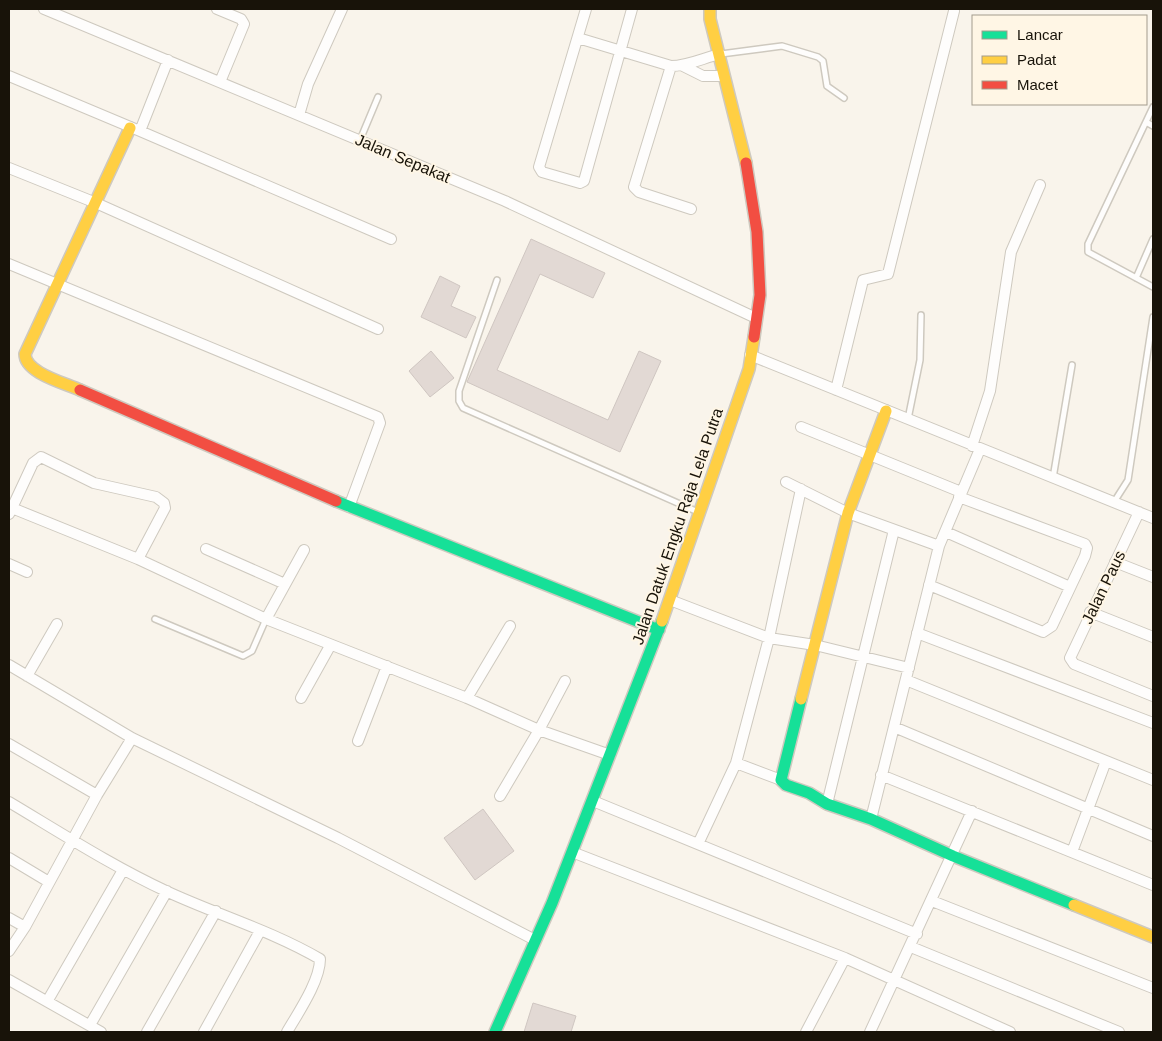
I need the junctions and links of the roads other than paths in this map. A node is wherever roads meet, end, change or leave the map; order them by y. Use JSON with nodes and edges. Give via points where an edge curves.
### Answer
{"nodes":[{"id":1,"x":44,"y":9,"type":"edge"},
{"id":2,"x":218,"y":9,"type":"edge"},
{"id":3,"x":342,"y":9,"type":"edge"},
{"id":4,"x":586,"y":9,"type":"edge"},
{"id":5,"x":632,"y":9,"type":"edge"},
{"id":6,"x":710,"y":9,"type":"edge"},
{"id":7,"x":954,"y":11,"type":"dead end"},
{"id":8,"x":578,"y":38,"type":"junction"},
{"id":9,"x":619,"y":50,"type":"junction"},
{"id":10,"x":720,"y":54,"type":"junction"},
{"id":11,"x":168,"y":60,"type":"junction"},
{"id":12,"x":671,"y":66,"type":"junction"},
{"id":13,"x":683,"y":66,"type":"junction"},
{"id":14,"x":9,"y":76,"type":"edge"},
{"id":15,"x":724,"y":76,"type":"junction"},
{"id":16,"x":220,"y":82,"type":"junction"},
{"id":17,"x":378,"y":97,"type":"dead end"},
{"id":18,"x":844,"y":98,"type":"dead end"},
{"id":19,"x":1153,"y":107,"type":"edge"},
{"id":20,"x":300,"y":115,"type":"junction"},
{"id":21,"x":1146,"y":122,"type":"junction"},
{"id":22,"x":1153,"y":126,"type":"edge"},
{"id":23,"x":135,"y":129,"type":"junction"},
{"id":24,"x":360,"y":140,"type":"junction"},
{"id":25,"x":9,"y":168,"type":"edge"},
{"id":26,"x":1040,"y":185,"type":"dead end"},
{"id":27,"x":96,"y":203,"type":"junction"},
{"id":28,"x":691,"y":209,"type":"dead end"},
{"id":29,"x":391,"y":239,"type":"dead end"},
{"id":30,"x":1153,"y":239,"type":"edge"},
{"id":31,"x":9,"y":264,"type":"edge"},
{"id":32,"x":1136,"y":278,"type":"junction"},
{"id":33,"x":497,"y":280,"type":"dead end"},
{"id":34,"x":58,"y":284,"type":"junction"},
{"id":35,"x":1153,"y":288,"type":"edge"},
{"id":36,"x":922,"y":315,"type":"dead end"},
{"id":37,"x":1153,"y":317,"type":"edge"},
{"id":38,"x":756,"y":318,"type":"junction"},
{"id":39,"x":378,"y":329,"type":"dead end"},
{"id":40,"x":750,"y":356,"type":"junction"},
{"id":41,"x":1072,"y":366,"type":"dead end"},
{"id":42,"x":836,"y":390,"type":"junction"},
{"id":43,"x":886,"y":411,"type":"junction"},
{"id":44,"x":908,"y":420,"type":"junction"},
{"id":45,"x":801,"y":426,"type":"dead end"},
{"id":46,"x":976,"y":448,"type":"junction"},
{"id":47,"x":870,"y":454,"type":"junction"},
{"id":48,"x":1053,"y":478,"type":"junction"},
{"id":49,"x":786,"y":482,"type":"dead end"},
{"id":50,"x":801,"y":489,"type":"junction"},
{"id":51,"x":960,"y":494,"type":"junction"},
{"id":52,"x":1114,"y":502,"type":"junction"},
{"id":53,"x":349,"y":507,"type":"junction"},
{"id":54,"x":10,"y":510,"type":"edge"},
{"id":55,"x":1138,"y":512,"type":"junction"},
{"id":56,"x":700,"y":513,"type":"junction"},
{"id":57,"x":848,"y":513,"type":"junction"},
{"id":58,"x":1153,"y":518,"type":"edge"},
{"id":59,"x":894,"y":530,"type":"junction"},
{"id":60,"x":946,"y":532,"type":"junction"},
{"id":61,"x":939,"y":546,"type":"junction"},
{"id":62,"x":206,"y":549,"type":"dead end"},
{"id":63,"x":304,"y":550,"type":"dead end"},
{"id":64,"x":138,"y":559,"type":"junction"},
{"id":65,"x":1115,"y":562,"type":"junction"},
{"id":66,"x":9,"y":564,"type":"edge"},
{"id":67,"x":27,"y":572,"type":"dead end"},
{"id":68,"x":1153,"y":577,"type":"edge"},
{"id":69,"x":285,"y":584,"type":"junction"},
{"id":70,"x":929,"y":585,"type":"junction"},
{"id":71,"x":1070,"y":587,"type":"junction"},
{"id":72,"x":670,"y":600,"type":"junction"},
{"id":73,"x":1090,"y":612,"type":"junction"},
{"id":74,"x":154,"y":619,"type":"dead end"},
{"id":75,"x":266,"y":619,"type":"junction"},
{"id":76,"x":57,"y":624,"type":"dead end"},
{"id":77,"x":510,"y":626,"type":"dead end"},
{"id":78,"x":659,"y":630,"type":"junction"},
{"id":79,"x":917,"y":633,"type":"junction"},
{"id":80,"x":1153,"y":637,"type":"edge"},
{"id":81,"x":769,"y":638,"type":"junction"},
{"id":82,"x":815,"y":644,"type":"junction"},
{"id":83,"x":330,"y":646,"type":"junction"},
{"id":84,"x":863,"y":657,"type":"junction"},
{"id":85,"x":9,"y":665,"type":"edge"},
{"id":86,"x":387,"y":666,"type":"junction"},
{"id":87,"x":909,"y":668,"type":"junction"},
{"id":88,"x":27,"y":676,"type":"junction"},
{"id":89,"x":906,"y":680,"type":"junction"},
{"id":90,"x":565,"y":681,"type":"dead end"},
{"id":91,"x":1153,"y":696,"type":"edge"},
{"id":92,"x":301,"y":698,"type":"dead end"},
{"id":93,"x":467,"y":698,"type":"junction"},
{"id":94,"x":1153,"y":723,"type":"edge"},
{"id":95,"x":894,"y":727,"type":"junction"},
{"id":96,"x":540,"y":730,"type":"junction"},
{"id":97,"x":132,"y":738,"type":"junction"},
{"id":98,"x":358,"y":741,"type":"dead end"},
{"id":99,"x":9,"y":744,"type":"edge"},
{"id":100,"x":610,"y":755,"type":"junction"},
{"id":101,"x":1106,"y":761,"type":"junction"},
{"id":102,"x":736,"y":763,"type":"junction"},
{"id":103,"x":881,"y":775,"type":"junction"},
{"id":104,"x":781,"y":780,"type":"junction"},
{"id":105,"x":1153,"y":780,"type":"edge"},
{"id":106,"x":97,"y":795,"type":"junction"},
{"id":107,"x":500,"y":796,"type":"dead end"},
{"id":108,"x":593,"y":801,"type":"junction"},
{"id":109,"x":9,"y":802,"type":"edge"},
{"id":110,"x":827,"y":804,"type":"junction"},
{"id":111,"x":1088,"y":809,"type":"junction"},
{"id":112,"x":972,"y":811,"type":"junction"},
{"id":113,"x":871,"y":819,"type":"junction"},
{"id":114,"x":1153,"y":836,"type":"edge"},
{"id":115,"x":74,"y":840,"type":"junction"},
{"id":116,"x":698,"y":844,"type":"junction"},
{"id":117,"x":572,"y":852,"type":"junction"},
{"id":118,"x":1072,"y":852,"type":"junction"},
{"id":119,"x":953,"y":856,"type":"junction"},
{"id":120,"x":9,"y":858,"type":"edge"},
{"id":121,"x":123,"y":870,"type":"junction"},
{"id":122,"x":49,"y":882,"type":"junction"},
{"id":123,"x":1153,"y":885,"type":"edge"},
{"id":124,"x":167,"y":892,"type":"junction"},
{"id":125,"x":932,"y":901,"type":"junction"},
{"id":126,"x":216,"y":911,"type":"junction"},
{"id":127,"x":9,"y":918,"type":"edge"},
{"id":128,"x":25,"y":927,"type":"junction"},
{"id":129,"x":260,"y":931,"type":"junction"},
{"id":130,"x":917,"y":934,"type":"junction"},
{"id":131,"x":1153,"y":937,"type":"edge"},
{"id":132,"x":535,"y":940,"type":"junction"},
{"id":133,"x":911,"y":947,"type":"junction"},
{"id":134,"x":9,"y":951,"type":"edge"},
{"id":135,"x":845,"y":958,"type":"junction"},
{"id":136,"x":9,"y":980,"type":"edge"},
{"id":137,"x":893,"y":982,"type":"junction"},
{"id":138,"x":1153,"y":988,"type":"edge"},
{"id":139,"x":48,"y":1000,"type":"junction"},
{"id":140,"x":90,"y":1025,"type":"junction"},
{"id":141,"x":874,"y":1031,"type":"edge"},
{"id":142,"x":101,"y":1032,"type":"edge"},
{"id":143,"x":147,"y":1032,"type":"edge"},
{"id":144,"x":204,"y":1032,"type":"edge"},
{"id":145,"x":287,"y":1032,"type":"edge"},
{"id":146,"x":494,"y":1032,"type":"edge"},
{"id":147,"x":806,"y":1032,"type":"edge"},
{"id":148,"x":1010,"y":1032,"type":"edge"},
{"id":149,"x":1118,"y":1032,"type":"edge"}],
"edges":[{"from":1,"to":11,"type":"street","name":"Jalan Sepakat"},
{"from":2,"to":16,"type":"street","via":[[241,19],[244,24]]},
{"from":3,"to":20,"type":"street","via":[[308,84]]},
{"from":4,"to":8,"type":"street"},
{"from":5,"to":9,"type":"street"},
{"from":6,"to":10,"type":"street","name":"Jalan Datuk Engku Raja Lela Putra"},
{"from":7,"to":42,"type":"street","via":[[888,274],[863,280]]},
{"from":8,"to":9,"type":"street"},
{"from":8,"to":9,"type":"street","via":[[539,167],[542,172],[584,182]]},
{"from":9,"to":12,"type":"street"},
{"from":10,"to":13,"type":"street"},
{"from":10,"to":15,"type":"street","name":"Jalan Datuk Engku Raja Lela Putra"},
{"from":10,"to":18,"type":"lane","via":[[782,46],[818,57],[824,61],[827,86]]},
{"from":11,"to":16,"type":"street","name":"Jalan Sepakat"},
{"from":11,"to":23,"type":"street"},
{"from":12,"to":13,"type":"street"},
{"from":12,"to":28,"type":"street","via":[[634,187],[639,192]]},
{"from":13,"to":15,"type":"street","via":[[703,76]]},
{"from":14,"to":23,"type":"street"},
{"from":15,"to":38,"type":"street","name":"Jalan Datuk Engku Raja Lela Putra","via":[[747,167],[757,232],[760,295]]},
{"from":16,"to":20,"type":"street","name":"Jalan Sepakat"},
{"from":17,"to":24,"type":"lane"},
{"from":19,"to":21,"type":"lane"},
{"from":20,"to":24,"type":"street","name":"Jalan Sepakat"},
{"from":21,"to":22,"type":"lane"},
{"from":21,"to":32,"type":"lane","via":[[1088,244],[1088,252]]},
{"from":23,"to":27,"type":"street"},
{"from":23,"to":29,"type":"street"},
{"from":24,"to":38,"type":"street","name":"Jalan Sepakat","via":[[505,201]]},
{"from":25,"to":27,"type":"street"},
{"from":26,"to":46,"type":"street","via":[[1011,252],[990,391]]},
{"from":27,"to":34,"type":"street"},
{"from":27,"to":39,"type":"street"},
{"from":30,"to":32,"type":"lane"},
{"from":31,"to":34,"type":"street"},
{"from":32,"to":35,"type":"lane"},
{"from":33,"to":56,"type":"lane","via":[[459,391],[458,401],[463,408]]},
{"from":34,"to":53,"type":"street","via":[[26,354],[25,360],[32,370]]},
{"from":34,"to":53,"type":"street","via":[[378,417],[380,423]]},
{"from":36,"to":44,"type":"lane","via":[[920,360]]},
{"from":37,"to":52,"type":"lane","via":[[1128,480]]},
{"from":38,"to":40,"type":"street","name":"Jalan Datuk Engku Raja Lela Putra"},
{"from":40,"to":42,"type":"street"},
{"from":40,"to":56,"type":"street","name":"Jalan Datuk Engku Raja Lela Putra"},
{"from":41,"to":48,"type":"lane"},
{"from":42,"to":43,"type":"street"},
{"from":43,"to":44,"type":"street"},
{"from":43,"to":47,"type":"street"},
{"from":44,"to":46,"type":"street"},
{"from":45,"to":47,"type":"street"},
{"from":46,"to":48,"type":"street"},
{"from":46,"to":51,"type":"street"},
{"from":47,"to":51,"type":"street"},
{"from":47,"to":57,"type":"street"},
{"from":48,"to":52,"type":"street"},
{"from":49,"to":50,"type":"street"},
{"from":50,"to":57,"type":"street"},
{"from":50,"to":81,"type":"street"},
{"from":51,"to":60,"type":"street"},
{"from":51,"to":71,"type":"street","via":[[1085,544],[1085,556]]},
{"from":52,"to":55,"type":"street"},
{"from":53,"to":78,"type":"street"},
{"from":54,"to":64,"type":"street"},
{"from":54,"to":64,"type":"street","via":[[33,463],[41,457],[94,483],[156,497],[165,508]]},
{"from":55,"to":58,"type":"street"},
{"from":55,"to":65,"type":"street","name":"Jalan Paus"},
{"from":56,"to":72,"type":"street","name":"Jalan Datuk Engku Raja Lela Putra"},
{"from":57,"to":59,"type":"street"},
{"from":57,"to":82,"type":"street"},
{"from":59,"to":61,"type":"street"},
{"from":59,"to":84,"type":"street"},
{"from":60,"to":61,"type":"street"},
{"from":60,"to":71,"type":"street"},
{"from":61,"to":70,"type":"street"},
{"from":62,"to":69,"type":"street"},
{"from":63,"to":69,"type":"street"},
{"from":64,"to":75,"type":"street"},
{"from":65,"to":68,"type":"street"},
{"from":65,"to":73,"type":"street","name":"Jalan Paus"},
{"from":66,"to":67,"type":"street"},
{"from":69,"to":75,"type":"street"},
{"from":70,"to":71,"type":"street","via":[[1044,632],[1052,626]]},
{"from":70,"to":79,"type":"street"},
{"from":72,"to":78,"type":"street","name":"Jalan Datuk Engku Raja Lela Putra"},
{"from":72,"to":81,"type":"street"},
{"from":73,"to":80,"type":"street"},
{"from":73,"to":91,"type":"street","name":"Jalan Paus","via":[[1070,658],[1072,663]]},
{"from":74,"to":75,"type":"lane","via":[[243,656],[252,651]]},
{"from":75,"to":83,"type":"street"},
{"from":76,"to":88,"type":"street"},
{"from":77,"to":93,"type":"street"},
{"from":78,"to":100,"type":"street","name":"Jalan Datuk Engku Raja Lela Putra"},
{"from":79,"to":87,"type":"street"},
{"from":79,"to":94,"type":"street"},
{"from":81,"to":82,"type":"street"},
{"from":81,"to":102,"type":"street"},
{"from":82,"to":84,"type":"street"},
{"from":82,"to":104,"type":"street"},
{"from":83,"to":86,"type":"street"},
{"from":83,"to":92,"type":"street"},
{"from":84,"to":87,"type":"street"},
{"from":84,"to":110,"type":"street"},
{"from":85,"to":88,"type":"street"},
{"from":86,"to":93,"type":"street"},
{"from":86,"to":98,"type":"street"},
{"from":87,"to":89,"type":"street"},
{"from":88,"to":97,"type":"street"},
{"from":89,"to":95,"type":"street"},
{"from":89,"to":101,"type":"street"},
{"from":90,"to":96,"type":"street"},
{"from":93,"to":96,"type":"street"},
{"from":95,"to":103,"type":"street"},
{"from":95,"to":111,"type":"street"},
{"from":96,"to":100,"type":"street"},
{"from":96,"to":107,"type":"street"},
{"from":97,"to":106,"type":"street"},
{"from":97,"to":132,"type":"street","via":[[338,838]]},
{"from":99,"to":106,"type":"street"},
{"from":100,"to":108,"type":"street","name":"Jalan Datuk Engku Raja Lela Putra"},
{"from":101,"to":105,"type":"street"},
{"from":101,"to":111,"type":"street"},
{"from":102,"to":104,"type":"street"},
{"from":102,"to":116,"type":"street"},
{"from":103,"to":112,"type":"street"},
{"from":103,"to":113,"type":"street"},
{"from":104,"to":110,"type":"street"},
{"from":106,"to":115,"type":"street"},
{"from":108,"to":116,"type":"street"},
{"from":108,"to":117,"type":"street","name":"Jalan Datuk Engku Raja Lela Putra"},
{"from":109,"to":115,"type":"street"},
{"from":110,"to":113,"type":"street"},
{"from":111,"to":114,"type":"street"},
{"from":111,"to":118,"type":"street"},
{"from":112,"to":118,"type":"street"},
{"from":112,"to":119,"type":"street"},
{"from":113,"to":119,"type":"street"},
{"from":115,"to":121,"type":"street"},
{"from":115,"to":122,"type":"street"},
{"from":116,"to":130,"type":"street"},
{"from":117,"to":132,"type":"street","name":"Jalan Datuk Engku Raja Lela Putra"},
{"from":117,"to":135,"type":"street"},
{"from":118,"to":123,"type":"street"},
{"from":119,"to":125,"type":"street"},
{"from":119,"to":131,"type":"street"},
{"from":120,"to":122,"type":"street"},
{"from":121,"to":124,"type":"street"},
{"from":121,"to":139,"type":"street"},
{"from":122,"to":128,"type":"street"},
{"from":124,"to":126,"type":"street"},
{"from":124,"to":140,"type":"street"},
{"from":125,"to":130,"type":"street"},
{"from":125,"to":138,"type":"street"},
{"from":126,"to":129,"type":"street"},
{"from":126,"to":143,"type":"street"},
{"from":127,"to":128,"type":"street"},
{"from":128,"to":134,"type":"street"},
{"from":129,"to":144,"type":"street"},
{"from":129,"to":145,"type":"street","via":[[320,959],[312,986]]},
{"from":130,"to":133,"type":"street"},
{"from":132,"to":146,"type":"street","name":"Jalan Datuk Engku Raja Lela Putra"},
{"from":133,"to":137,"type":"street"},
{"from":133,"to":149,"type":"street"},
{"from":135,"to":137,"type":"street"},
{"from":135,"to":147,"type":"street"},
{"from":136,"to":139,"type":"street"},
{"from":137,"to":141,"type":"street"},
{"from":137,"to":148,"type":"street"},
{"from":139,"to":140,"type":"street"},
{"from":140,"to":142,"type":"street"}]}
